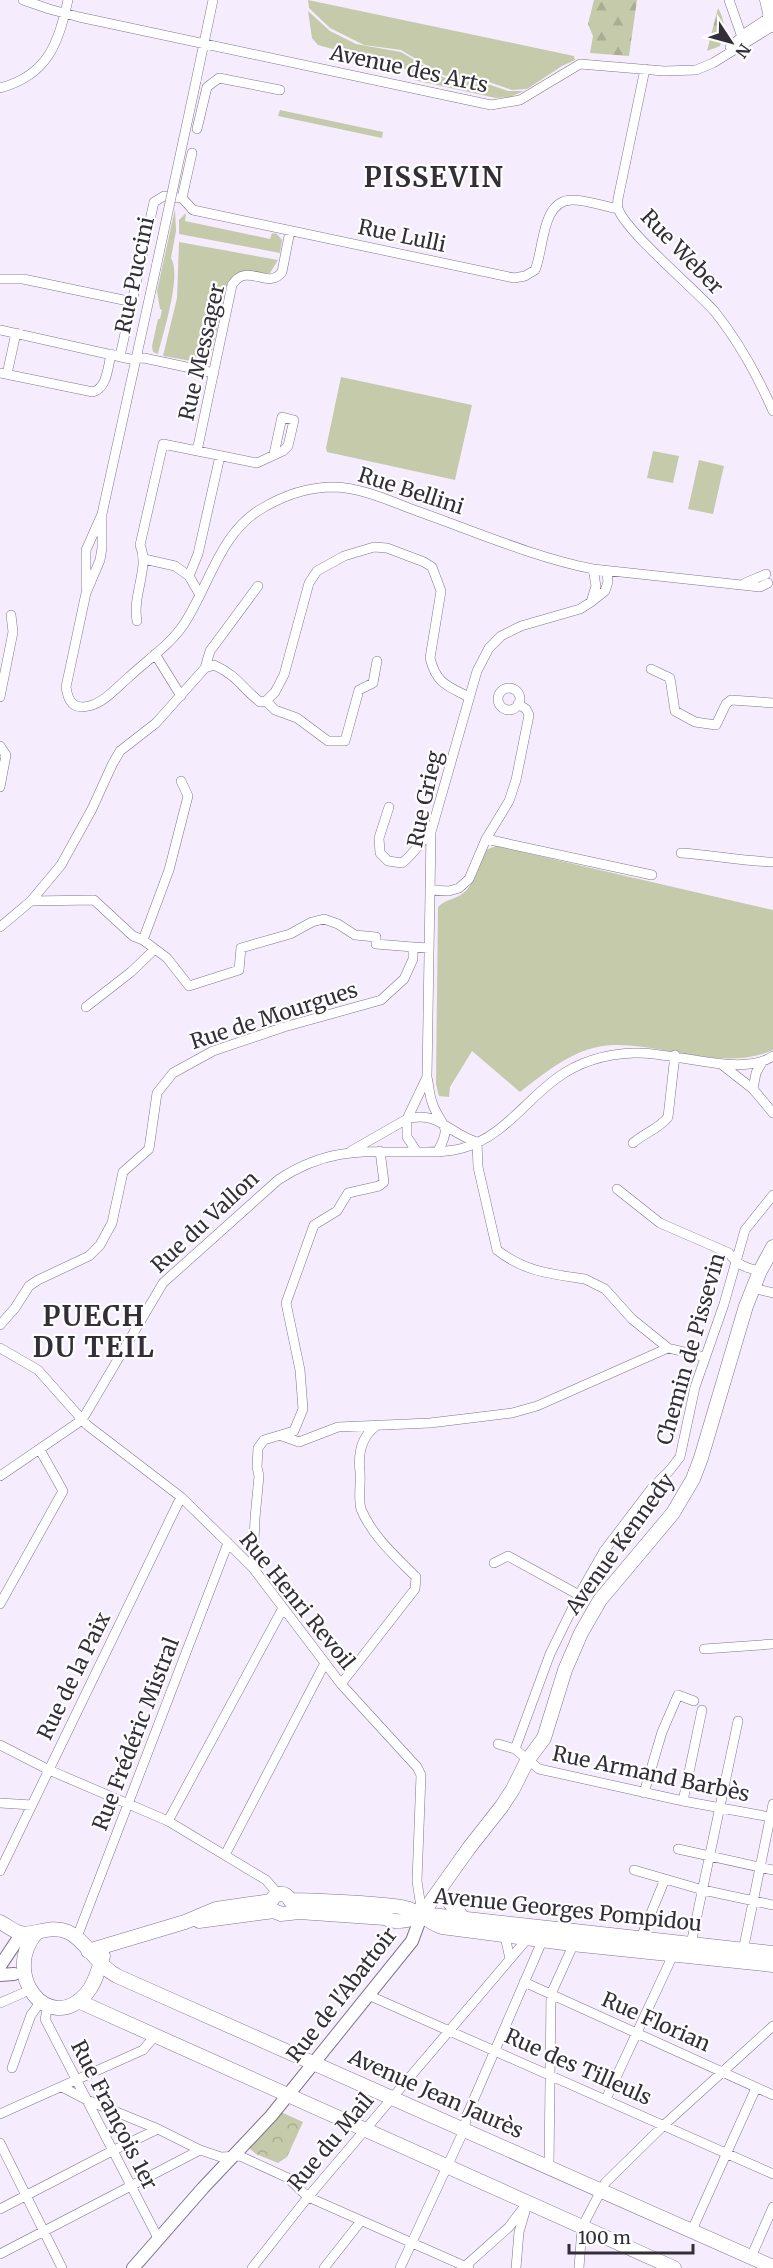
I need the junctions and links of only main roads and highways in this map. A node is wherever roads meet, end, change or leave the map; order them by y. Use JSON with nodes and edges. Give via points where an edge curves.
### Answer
{"nodes":[{"id":1,"x":773,"y":1247,"type":"edge"},
{"id":2,"x":527,"y":1761,"type":"junction"},
{"id":3,"x":445,"y":1897,"type":"junction"},
{"id":4,"x":280,"y":1903,"type":"junction"},
{"id":5,"x":422,"y":1914,"type":"junction"},
{"id":6,"x":464,"y":1919,"type":"junction"},
{"id":7,"x":0,"y":1922,"type":"edge"},
{"id":8,"x":503,"y":1929,"type":"junction"},
{"id":9,"x":39,"y":1930,"type":"junction"},
{"id":10,"x":108,"y":1947,"type":"junction"},
{"id":11,"x":88,"y":1951,"type":"junction"},
{"id":12,"x":773,"y":1953,"type":"edge"},
{"id":13,"x":100,"y":1963,"type":"junction"},
{"id":14,"x":773,"y":1965,"type":"edge"},
{"id":15,"x":0,"y":1967,"type":"edge"},
{"id":16,"x":15,"y":1974,"type":"junction"},
{"id":17,"x":78,"y":2001,"type":"junction"},
{"id":18,"x":49,"y":2006,"type":"junction"},
{"id":19,"x":773,"y":2267,"type":"edge"},
{"id":20,"x":674,"y":2268,"type":"edge"}],
"edges":[{"from":1,"to":2,"type":"main road","name":"Avenue Kennedy","via":[[753,1288],[693,1479],[673,1513],[595,1608],[565,1670],[544,1738]]},
{"from":2,"to":3,"type":"main road","name":"Avenue Kennedy","via":[[522,1788]]},
{"from":2,"to":5,"type":"main road","name":"Avenue Kennedy","via":[[502,1806]]},
{"from":3,"to":5,"type":"main road"},
{"from":3,"to":6,"type":"main road"},
{"from":4,"to":5,"type":"main road","via":[[403,1907]]},
{"from":4,"to":5,"type":"main road","via":[[385,1918]]},
{"from":4,"to":10,"type":"main road","via":[[185,1922]]},
{"from":5,"to":6,"type":"main road","name":"Avenue Georges Pompidou"},
{"from":5,"to":8,"type":"main road","name":"Avenue Georges Pompidou","via":[[433,1924]]},
{"from":6,"to":8,"type":"main road","name":"Avenue Georges Pompidou"},
{"from":7,"to":9,"type":"main road","via":[[22,1933]]},
{"from":8,"to":12,"type":"main road","name":"Avenue Georges Pompidou"},
{"from":8,"to":14,"type":"main road","name":"Avenue Georges Pompidou","via":[[528,1938],[572,1944]]},
{"from":9,"to":11,"type":"main road","via":[[59,1930],[77,1937]]},
{"from":9,"to":16,"type":"main road","via":[[18,1950]]},
{"from":10,"to":11,"type":"main road"},
{"from":10,"to":13,"type":"main road"},
{"from":11,"to":13,"type":"main road","name":"Avenue Jean Jaurès"},
{"from":11,"to":18,"type":"main road","via":[[90,1967],[81,1990]]},
{"from":13,"to":17,"type":"main road","via":[[92,1986]]},
{"from":13,"to":19,"type":"main road","name":"Avenue Jean Jaurès","via":[[117,1976]]},
{"from":15,"to":16,"type":"main road"},
{"from":16,"to":18,"type":"main road","via":[[23,1993]]},
{"from":17,"to":18,"type":"main road"},
{"from":17,"to":20,"type":"main road"}]}
